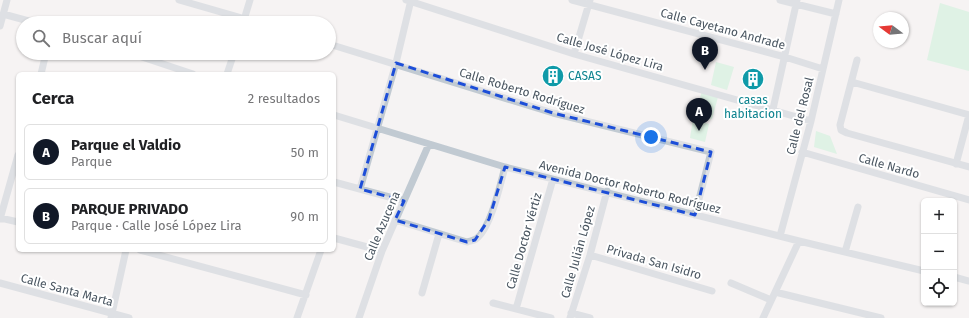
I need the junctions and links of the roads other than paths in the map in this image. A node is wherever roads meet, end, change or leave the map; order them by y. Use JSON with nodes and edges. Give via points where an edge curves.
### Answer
{"nodes":[{"id":1,"x":7,"y":0,"type":"edge"},
{"id":2,"x":179,"y":0,"type":"edge"},
{"id":3,"x":250,"y":0,"type":"edge"},
{"id":4,"x":572,"y":0,"type":"edge"},
{"id":5,"x":780,"y":0,"type":"edge"},
{"id":6,"x":839,"y":0,"type":"edge"},
{"id":7,"x":413,"y":1,"type":"edge"},
{"id":8,"x":589,"y":2,"type":"edge"},
{"id":9,"x":797,"y":2,"type":"edge"},
{"id":10,"x":3,"y":14,"type":"junction"},
{"id":11,"x":836,"y":14,"type":"junction"},
{"id":12,"x":229,"y":16,"type":"edge"},
{"id":13,"x":245,"y":16,"type":"edge"},
{"id":14,"x":16,"y":18,"type":"edge"},
{"id":15,"x":0,"y":26,"type":"edge"},
{"id":16,"x":336,"y":46,"type":"edge"},
{"id":17,"x":574,"y":54,"type":"junction"},
{"id":18,"x":785,"y":57,"type":"junction"},
{"id":19,"x":44,"y":60,"type":"edge"},
{"id":20,"x":151,"y":60,"type":"edge"},
{"id":21,"x":232,"y":60,"type":"edge"},
{"id":22,"x":857,"y":60,"type":"dead end"},
{"id":23,"x":396,"y":63,"type":"junction"},
{"id":24,"x":823,"y":69,"type":"junction"},
{"id":25,"x":41,"y":72,"type":"edge"},
{"id":26,"x":187,"y":72,"type":"edge"},
{"id":27,"x":228,"y":72,"type":"edge"},
{"id":28,"x":852,"y":82,"type":"junction"},
{"id":29,"x":773,"y":109,"type":"junction"},
{"id":30,"x":969,"y":115,"type":"edge"},
{"id":31,"x":336,"y":116,"type":"edge"},
{"id":32,"x":810,"y":121,"type":"junction"},
{"id":33,"x":378,"y":128,"type":"junction"},
{"id":34,"x":430,"y":144,"type":"junction"},
{"id":35,"x":802,"y":152,"type":"junction"},
{"id":36,"x":16,"y":162,"type":"edge"},
{"id":37,"x":956,"y":164,"type":"junction"},
{"id":38,"x":505,"y":166,"type":"junction"},
{"id":39,"x":969,"y":167,"type":"edge"},
{"id":40,"x":553,"y":179,"type":"junction"},
{"id":41,"x":336,"y":183,"type":"edge"},
{"id":42,"x":16,"y":184,"type":"edge"},
{"id":43,"x":9,"y":188,"type":"junction"},
{"id":44,"x":360,"y":189,"type":"junction"},
{"id":45,"x":607,"y":191,"type":"junction"},
{"id":46,"x":969,"y":200,"type":"edge"},
{"id":47,"x":404,"y":201,"type":"junction"},
{"id":48,"x":858,"y":207,"type":"dead end"},
{"id":49,"x":695,"y":215,"type":"junction"},
{"id":50,"x":0,"y":218,"type":"edge"},
{"id":51,"x":395,"y":220,"type":"junction"},
{"id":52,"x":16,"y":222,"type":"edge"},
{"id":53,"x":440,"y":234,"type":"junction"},
{"id":54,"x":780,"y":236,"type":"junction"},
{"id":55,"x":336,"y":239,"type":"edge"},
{"id":56,"x":799,"y":242,"type":"junction"},
{"id":57,"x":382,"y":251,"type":"junction"},
{"id":58,"x":126,"y":252,"type":"edge"},
{"id":59,"x":147,"y":252,"type":"edge"},
{"id":60,"x":320,"y":252,"type":"edge"},
{"id":61,"x":844,"y":252,"type":"junction"},
{"id":62,"x":590,"y":255,"type":"junction"},
{"id":63,"x":921,"y":270,"type":"edge"},
{"id":64,"x":957,"y":279,"type":"edge"},
{"id":65,"x":969,"y":281,"type":"edge"},
{"id":66,"x":0,"y":283,"type":"edge"},
{"id":67,"x":731,"y":283,"type":"dead end"},
{"id":68,"x":712,"y":290,"type":"dead end"},
{"id":69,"x":776,"y":292,"type":"junction"},
{"id":70,"x":422,"y":293,"type":"dead end"},
{"id":71,"x":306,"y":295,"type":"junction"},
{"id":72,"x":771,"y":300,"type":"junction"},
{"id":73,"x":493,"y":303,"type":"dead end"},
{"id":74,"x":516,"y":309,"type":"junction"},
{"id":75,"x":570,"y":315,"type":"edge"},
{"id":76,"x":111,"y":316,"type":"edge"},
{"id":77,"x":129,"y":318,"type":"edge"},
{"id":78,"x":297,"y":318,"type":"edge"},
{"id":79,"x":359,"y":318,"type":"edge"},
{"id":80,"x":551,"y":318,"type":"edge"},
{"id":81,"x":590,"y":318,"type":"edge"},
{"id":82,"x":763,"y":318,"type":"edge"},
{"id":83,"x":879,"y":318,"type":"edge"}],
"edges":[{"from":1,"to":10,"type":"street"},
{"from":2,"to":12,"type":"street"},
{"from":3,"to":13,"type":"street"},
{"from":4,"to":8,"type":"street","name":"Calle Cayetano Andrade"},
{"from":5,"to":9,"type":"street"},
{"from":6,"to":11,"type":"street","name":"Calle del Rosal"},
{"from":7,"to":17,"type":"street","name":"Calle José López Lira"},
{"from":7,"to":23,"type":"street"},
{"from":8,"to":17,"type":"street"},
{"from":8,"to":18,"type":"street","name":"Calle Cayetano Andrade"},
{"from":9,"to":11,"type":"street"},
{"from":9,"to":18,"type":"street"},
{"from":10,"to":14,"type":"street"},
{"from":10,"to":15,"type":"street"},
{"from":11,"to":24,"type":"street","name":"Calle del Rosal"},
{"from":16,"to":23,"type":"street","name":"Calle Roberto Rodríguez"},
{"from":17,"to":29,"type":"street","name":"Calle José López Lira"},
{"from":18,"to":24,"type":"street","name":"Calle Cayetano Andrade"},
{"from":18,"to":29,"type":"street"},
{"from":19,"to":25,"type":"street"},
{"from":20,"to":26,"type":"street"},
{"from":21,"to":27,"type":"street"},
{"from":22,"to":28,"type":"street"},
{"from":23,"to":33,"type":"street"},
{"from":23,"to":49,"type":"street","name":"Calle Roberto Rodríguez","via":[[553,113],[711,152]]},
{"from":24,"to":32,"type":"street","name":"Calle del Rosal"},
{"from":28,"to":30,"type":"street"},
{"from":28,"to":37,"type":"street","via":[[840,125],[841,130]]},
{"from":29,"to":32,"type":"street","name":"Calle José López Lira"},
{"from":30,"to":37,"type":"street"},
{"from":31,"to":33,"type":"street","name":"Avenida Doctor Roberto Rodríguez"},
{"from":32,"to":35,"type":"street","name":"Calle del Rosal"},
{"from":33,"to":34,"type":"street","name":"Avenida Doctor Roberto Rodríguez"},
{"from":33,"to":44,"type":"street"},
{"from":34,"to":38,"type":"street","name":"Avenida Doctor Roberto Rodríguez"},
{"from":34,"to":47,"type":"street","name":"Calle Azucena"},
{"from":35,"to":46,"type":"street","name":"Calle Nardo"},
{"from":35,"to":54,"type":"street","name":"Calle del Rosal"},
{"from":36,"to":43,"type":"street"},
{"from":37,"to":39,"type":"street"},
{"from":38,"to":40,"type":"street","name":"Avenida Doctor Roberto Rodríguez"},
{"from":38,"to":53,"type":"street","via":[[489,219],[475,240],[467,242]]},
{"from":40,"to":45,"type":"street","name":"Avenida Doctor Roberto Rodríguez"},
{"from":40,"to":74,"type":"street","name":"Calle Doctor Vértiz"},
{"from":41,"to":44,"type":"street"},
{"from":42,"to":43,"type":"street"},
{"from":43,"to":50,"type":"street"},
{"from":44,"to":47,"type":"street"},
{"from":45,"to":49,"type":"street","name":"Avenida Doctor Roberto Rodríguez"},
{"from":45,"to":62,"type":"street","name":"Calle Julián López"},
{"from":47,"to":51,"type":"street","name":"Calle Azucena"},
{"from":48,"to":61,"type":"street"},
{"from":49,"to":54,"type":"street","name":"Avenida Doctor Roberto Rodríguez"},
{"from":50,"to":52,"type":"street"},
{"from":51,"to":53,"type":"street"},
{"from":51,"to":57,"type":"street","name":"Calle Azucena"},
{"from":53,"to":70,"type":"street"},
{"from":54,"to":56,"type":"street","name":"Avenida Doctor Roberto Rodríguez"},
{"from":55,"to":57,"type":"street"},
{"from":56,"to":61,"type":"street","name":"Avenida Doctor Roberto Rodríguez"},
{"from":56,"to":69,"type":"street"},
{"from":57,"to":79,"type":"street","name":"Calle Azucena"},
{"from":58,"to":76,"type":"street"},
{"from":59,"to":71,"type":"street"},
{"from":60,"to":71,"type":"street"},
{"from":61,"to":63,"type":"street","name":"Avenida Doctor Roberto Rodríguez"},
{"from":62,"to":68,"type":"street","name":"Privada San Isidro"},
{"from":62,"to":75,"type":"street","name":"Calle Julián López"},
{"from":64,"to":65,"type":"street"},
{"from":66,"to":76,"type":"street","name":"Calle Santa Marta"},
{"from":67,"to":72,"type":"street"},
{"from":69,"to":72,"type":"street"},
{"from":69,"to":83,"type":"street"},
{"from":71,"to":78,"type":"street"},
{"from":72,"to":82,"type":"street"},
{"from":73,"to":74,"type":"street"},
{"from":74,"to":80,"type":"street"},
{"from":75,"to":81,"type":"street"},
{"from":76,"to":77,"type":"street","name":"Calle Santa Marta"}]}
